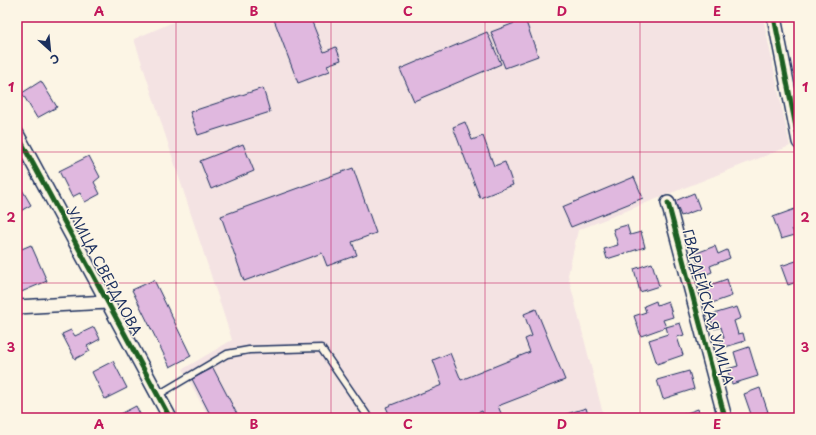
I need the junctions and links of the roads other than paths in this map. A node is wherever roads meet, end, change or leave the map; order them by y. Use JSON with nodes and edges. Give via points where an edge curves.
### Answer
{"nodes":[{"id":1,"x":774,"y":17,"type":"edge"},
{"id":2,"x":17,"y":134,"type":"edge"},
{"id":3,"x":799,"y":142,"type":"edge"},
{"id":4,"x":668,"y":202,"type":"dead end"},
{"id":5,"x":107,"y":302,"type":"junction"},
{"id":6,"x":17,"y":307,"type":"edge"},
{"id":7,"x":158,"y":395,"type":"junction"},
{"id":8,"x":170,"y":418,"type":"edge"},
{"id":9,"x":369,"y":418,"type":"edge"},
{"id":10,"x":725,"y":418,"type":"edge"}],
"edges":[{"from":1,"to":3,"type":"street"},
{"from":2,"to":5,"type":"street","name":"УЛИЦА СВЕРДЛОВА"},
{"from":4,"to":10,"type":"street","name":"ГВАРДЕЙСКАЯ УЛИЦА"},
{"from":5,"to":6,"type":"street"},
{"from":5,"to":7,"type":"street","name":"УЛИЦА СВЕРДЛОВА"},
{"from":7,"to":8,"type":"street","name":"УЛИЦА СВЕРДЛОВА"},
{"from":7,"to":9,"type":"lane","via":[[227,354],[249,350],[321,348]]}]}
